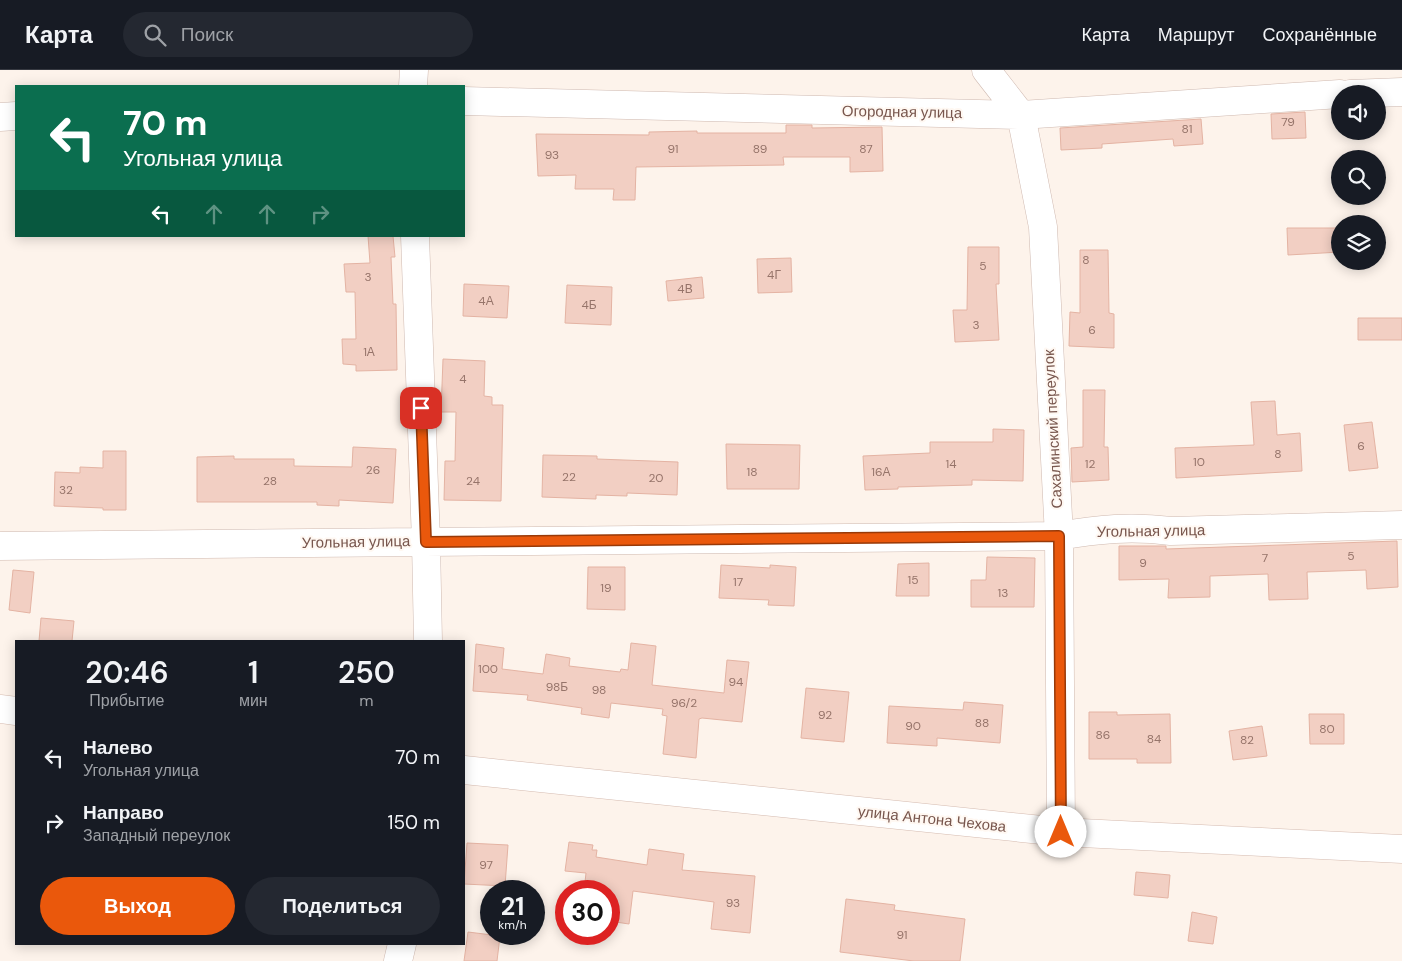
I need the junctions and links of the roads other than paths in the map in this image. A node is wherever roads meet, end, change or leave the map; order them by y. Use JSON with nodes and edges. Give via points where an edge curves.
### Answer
{"nodes":[{"id":1,"x":414,"y":70,"type":"edge"},
{"id":2,"x":986,"y":70,"type":"edge"},
{"id":3,"x":413,"y":85,"type":"edge"},
{"id":4,"x":1402,"y":92,"type":"edge"},
{"id":5,"x":1386,"y":93,"type":"edge"},
{"id":6,"x":1331,"y":95,"type":"edge"},
{"id":7,"x":465,"y":101,"type":"edge"},
{"id":8,"x":1021,"y":115,"type":"junction"},
{"id":9,"x":15,"y":116,"type":"edge"},
{"id":10,"x":0,"y":117,"type":"edge"},
{"id":11,"x":415,"y":237,"type":"edge"},
{"id":12,"x":1402,"y":525,"type":"edge"},
{"id":13,"x":1059,"y":536,"type":"junction"},
{"id":14,"x":426,"y":542,"type":"junction"},
{"id":15,"x":0,"y":546,"type":"edge"},
{"id":16,"x":428,"y":640,"type":"edge"},
{"id":17,"x":0,"y":709,"type":"edge"},
{"id":18,"x":15,"y":711,"type":"edge"},
{"id":19,"x":465,"y":770,"type":"edge"},
{"id":20,"x":1061,"y":832,"type":"junction"},
{"id":21,"x":1402,"y":849,"type":"edge"},
{"id":22,"x":402,"y":945,"type":"edge"},
{"id":23,"x":398,"y":961,"type":"edge"}],
"edges":[{"from":1,"to":3,"type":"street"},
{"from":2,"to":8,"type":"street","name":"Сахалинский переулок"},
{"from":4,"to":5,"type":"street"},
{"from":6,"to":8,"type":"street","name":"Огородная улица"},
{"from":7,"to":8,"type":"street","name":"Огородная улица"},
{"from":8,"to":13,"type":"street","name":"Сахалинский переулок","via":[[1042,227]]},
{"from":9,"to":10,"type":"street"},
{"from":11,"to":14,"type":"street"},
{"from":12,"to":13,"type":"street","name":"Угольная улица","via":[[1171,531],[1142,527]]},
{"from":13,"to":14,"type":"street","name":"Угольная улица"},
{"from":13,"to":20,"type":"street","name":"Сахалинский переулок"},
{"from":14,"to":15,"type":"street","name":"Угольная улица"},
{"from":14,"to":16,"type":"street"},
{"from":17,"to":18,"type":"street"},
{"from":19,"to":20,"type":"street","name":"улица Антона Чехова"},
{"from":20,"to":21,"type":"street","name":"улица Антона Чехова"},
{"from":22,"to":23,"type":"street"}]}
